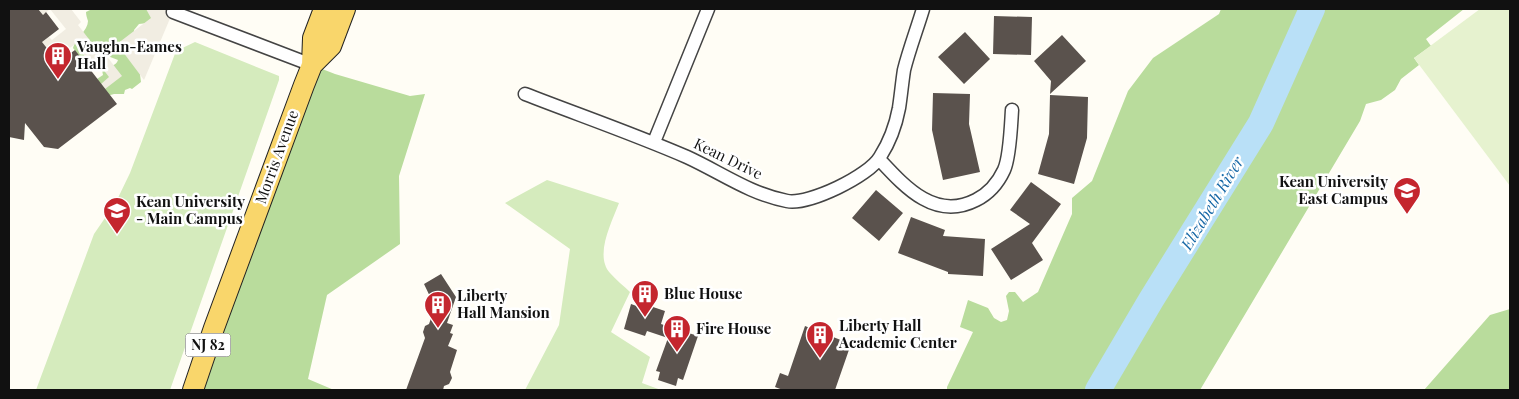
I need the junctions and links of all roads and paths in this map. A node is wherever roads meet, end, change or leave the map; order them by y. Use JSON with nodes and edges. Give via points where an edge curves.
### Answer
{"nodes":[{"id":1,"x":324,"y":9,"type":"edge"},
{"id":2,"x":345,"y":9,"type":"edge"},
{"id":3,"x":708,"y":9,"type":"edge"},
{"id":4,"x":922,"y":9,"type":"edge"},
{"id":5,"x":173,"y":12,"type":"dead end"},
{"id":6,"x":312,"y":65,"type":"junction"},
{"id":7,"x":525,"y":94,"type":"dead end"},
{"id":8,"x":1012,"y":110,"type":"dead end"},
{"id":9,"x":654,"y":142,"type":"junction"},
{"id":10,"x":879,"y":159,"type":"junction"},
{"id":11,"x":193,"y":390,"type":"edge"}],
"edges":[{"from":1,"to":6,"type":"main road","name":"Morris Avenue","number":"NJ 82","via":[[313,38]]},
{"from":2,"to":6,"type":"main road","name":"Morris Avenue","number":"NJ 82","via":[[331,46]]},
{"from":3,"to":9,"type":"street"},
{"from":4,"to":10,"type":"street","name":"Kean Drive","via":[[904,71],[898,110]]},
{"from":5,"to":6,"type":"street"},
{"from":6,"to":11,"type":"main road","name":"Morris Avenue","number":"NJ 82"},
{"from":7,"to":9,"type":"street","name":"Kean Drive"},
{"from":8,"to":10,"type":"street","via":[[1005,169],[992,188],[972,202],[960,206],[938,206],[910,189]]},
{"from":9,"to":10,"type":"street","name":"Kean Drive","via":[[747,188],[789,201],[839,188]]}]}
